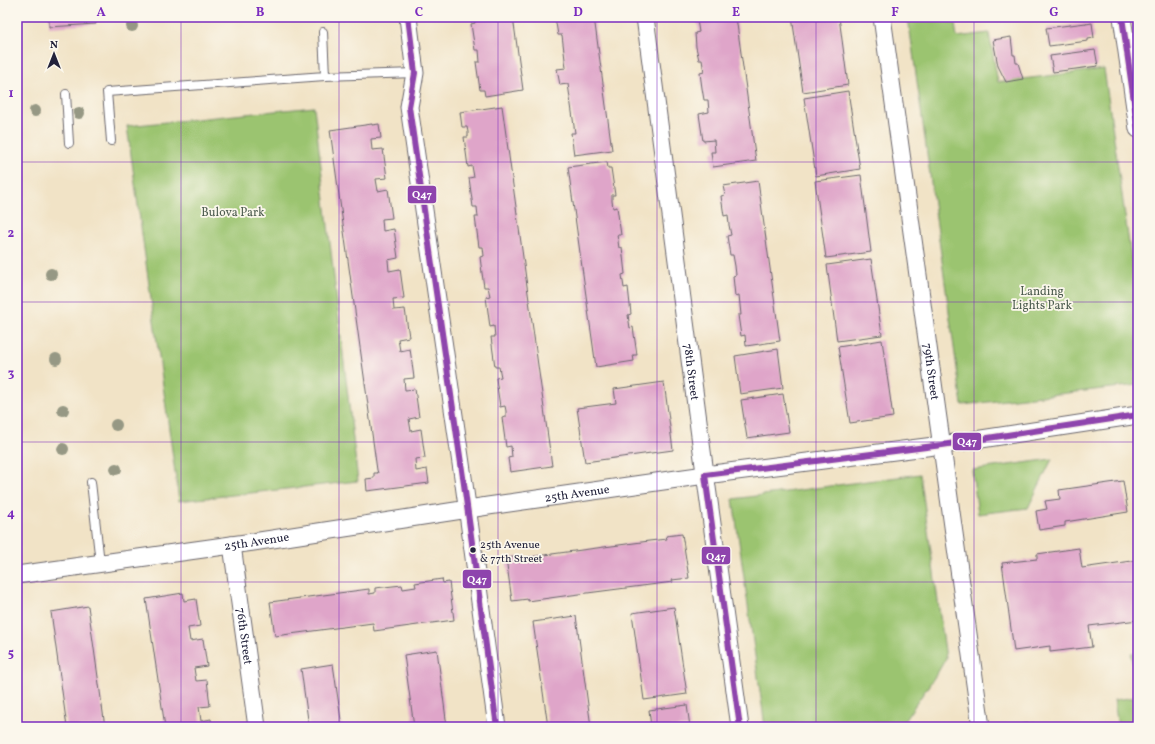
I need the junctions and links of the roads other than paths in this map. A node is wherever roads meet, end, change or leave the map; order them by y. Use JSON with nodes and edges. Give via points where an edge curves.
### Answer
{"nodes":[{"id":1,"x":408,"y":17,"type":"edge"},
{"id":2,"x":645,"y":17,"type":"edge"},
{"id":3,"x":882,"y":17,"type":"edge"},
{"id":4,"x":1122,"y":17,"type":"edge"},
{"id":5,"x":323,"y":32,"type":"dead end"},
{"id":6,"x":415,"y":74,"type":"junction"},
{"id":7,"x":325,"y":76,"type":"junction"},
{"id":8,"x":66,"y":94,"type":"dead end"},
{"id":9,"x":1138,"y":129,"type":"edge"},
{"id":10,"x":111,"y":141,"type":"dead end"},
{"id":11,"x":69,"y":143,"type":"dead end"},
{"id":12,"x":1138,"y":415,"type":"edge"},
{"id":13,"x":942,"y":445,"type":"junction"},
{"id":14,"x":705,"y":475,"type":"junction"},
{"id":15,"x":90,"y":482,"type":"dead end"},
{"id":16,"x":468,"y":509,"type":"junction"},
{"id":17,"x":232,"y":545,"type":"junction"},
{"id":18,"x":100,"y":563,"type":"junction"},
{"id":19,"x":17,"y":575,"type":"edge"},
{"id":20,"x":257,"y":727,"type":"edge"},
{"id":21,"x":497,"y":727,"type":"edge"},
{"id":22,"x":740,"y":727,"type":"edge"},
{"id":23,"x":980,"y":727,"type":"edge"}],
"edges":[{"from":1,"to":6,"type":"street"},
{"from":2,"to":14,"type":"street","name":"78th Street"},
{"from":3,"to":13,"type":"street","name":"79th Street"},
{"from":4,"to":9,"type":"street"},
{"from":5,"to":7,"type":"lane"},
{"from":6,"to":7,"type":"lane"},
{"from":6,"to":16,"type":"street","via":[[408,107]]},
{"from":7,"to":10,"type":"lane","via":[[107,92]]},
{"from":8,"to":11,"type":"lane"},
{"from":12,"to":13,"type":"street","name":"25th Avenue"},
{"from":13,"to":14,"type":"street","name":"25th Avenue"},
{"from":13,"to":23,"type":"street","name":"79th Street"},
{"from":14,"to":16,"type":"street","name":"25th Avenue"},
{"from":14,"to":22,"type":"street","name":"78th Street"},
{"from":15,"to":18,"type":"lane"},
{"from":16,"to":17,"type":"street","name":"25th Avenue"},
{"from":16,"to":21,"type":"street"},
{"from":17,"to":18,"type":"street","name":"25th Avenue"},
{"from":17,"to":20,"type":"street","name":"76th Street"},
{"from":18,"to":19,"type":"street","name":"25th Avenue"}]}
